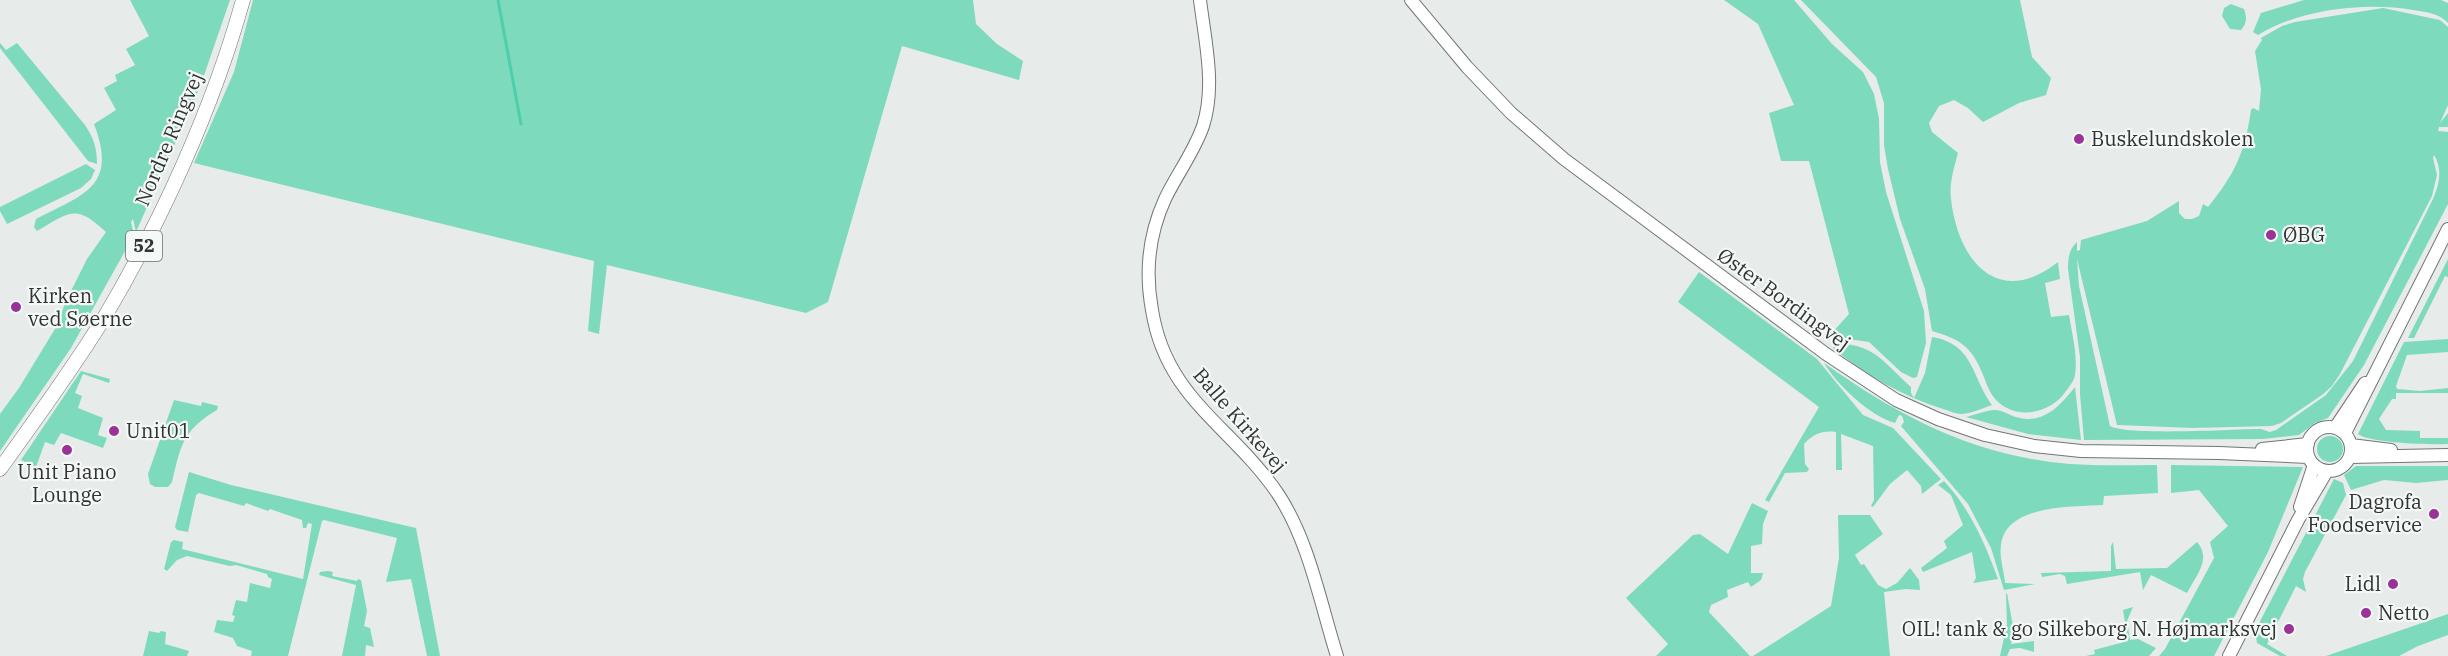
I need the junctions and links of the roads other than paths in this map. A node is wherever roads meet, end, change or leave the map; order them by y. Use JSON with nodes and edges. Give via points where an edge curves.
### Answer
{"nodes":[{"id":1,"x":243,"y":0,"type":"edge"},
{"id":2,"x":1200,"y":0,"type":"edge"},
{"id":3,"x":1411,"y":0,"type":"edge"},
{"id":4,"x":2448,"y":229,"type":"edge"},
{"id":5,"x":2340,"y":430,"type":"junction"},
{"id":6,"x":2350,"y":451,"type":"junction"},
{"id":7,"x":2310,"y":455,"type":"junction"},
{"id":8,"x":2448,"y":455,"type":"edge"},
{"id":9,"x":0,"y":469,"type":"edge"},
{"id":10,"x":2327,"y":471,"type":"junction"},
{"id":11,"x":2298,"y":520,"type":"junction"},
{"id":12,"x":1337,"y":656,"type":"edge"},
{"id":13,"x":2229,"y":656,"type":"edge"}],
"edges":[{"from":1,"to":9,"type":"main road","name":"Nordre Ringvej","number":"52","via":[[200,123],[135,264],[102,320]]},
{"from":2,"to":12,"type":"street","name":"Balle Kirkevej","via":[[1209,71],[1208,106],[1194,147],[1154,226],[1148,285],[1152,312],[1164,354],[1182,387],[1264,476],[1292,520]]},
{"from":3,"to":7,"type":"street","name":"Øster Bordingvej","via":[[1511,113],[1564,159],[1826,354],[1896,400],[1938,420],[2034,446],[2081,451]]},
{"from":4,"to":5,"type":"street","via":[[2361,403]]},
{"from":5,"to":6,"type":"street"},
{"from":5,"to":7,"type":"street","via":[[2326,427],[2316,431]]},
{"from":6,"to":8,"type":"street"},
{"from":6,"to":10,"type":"street","via":[[2340,469]]},
{"from":7,"to":10,"type":"street"},
{"from":7,"to":11,"type":"street"},
{"from":10,"to":11,"type":"street"},
{"from":11,"to":13,"type":"street"}]}
